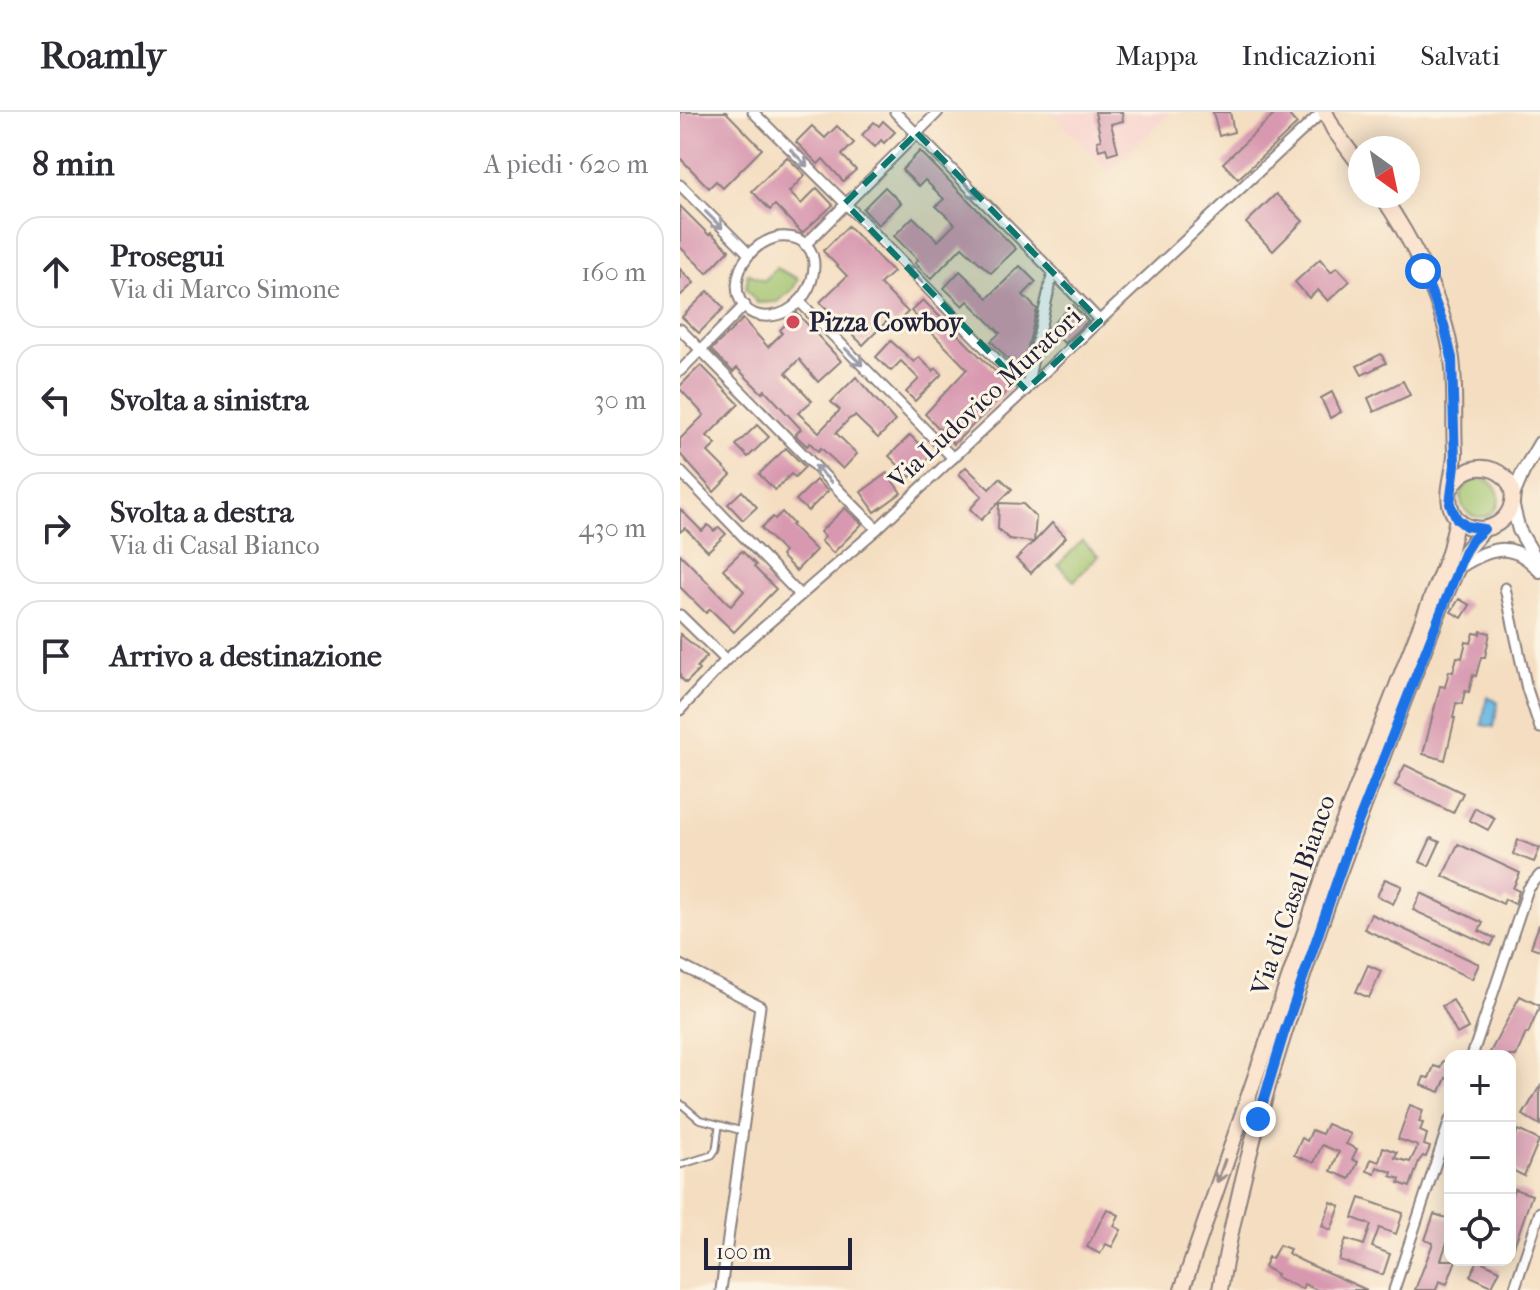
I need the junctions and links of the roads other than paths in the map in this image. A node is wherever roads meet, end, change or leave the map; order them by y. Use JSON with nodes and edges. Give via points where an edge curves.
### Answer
{"nodes":[{"id":1,"x":753,"y":112,"type":"edge"},
{"id":2,"x":895,"y":112,"type":"edge"},
{"id":3,"x":938,"y":112,"type":"edge"},
{"id":4,"x":1319,"y":113,"type":"edge"},
{"id":5,"x":917,"y":133,"type":"junction"},
{"id":6,"x":1348,"y":149,"type":"edge"},
{"id":7,"x":680,"y":185,"type":"edge"},
{"id":8,"x":845,"y":203,"type":"junction"},
{"id":9,"x":1389,"y":208,"type":"edge"},
{"id":10,"x":805,"y":245,"type":"junction"},
{"id":11,"x":749,"y":254,"type":"junction"},
{"id":12,"x":1053,"y":272,"type":"junction"},
{"id":13,"x":799,"y":301,"type":"junction"},
{"id":14,"x":745,"y":305,"type":"junction"},
{"id":15,"x":1100,"y":321,"type":"junction"},
{"id":16,"x":680,"y":329,"type":"edge"},
{"id":17,"x":701,"y":350,"type":"junction"},
{"id":18,"x":680,"y":371,"type":"edge"},
{"id":19,"x":1026,"y":390,"type":"junction"},
{"id":20,"x":1454,"y":437,"type":"junction"},
{"id":21,"x":1540,"y":443,"type":"edge"},
{"id":22,"x":953,"y":458,"type":"junction"},
{"id":23,"x":1530,"y":458,"type":"junction"},
{"id":24,"x":1477,"y":467,"type":"junction"},
{"id":25,"x":1493,"y":470,"type":"junction"},
{"id":26,"x":680,"y":471,"type":"edge"},
{"id":27,"x":1452,"y":487,"type":"junction"},
{"id":28,"x":1512,"y":501,"type":"junction"},
{"id":29,"x":1457,"y":519,"type":"junction"},
{"id":30,"x":1490,"y":527,"type":"junction"},
{"id":31,"x":877,"y":529,"type":"junction"},
{"id":32,"x":1532,"y":551,"type":"junction"},
{"id":33,"x":1459,"y":567,"type":"junction"},
{"id":34,"x":1540,"y":568,"type":"edge"},
{"id":35,"x":1505,"y":588,"type":"dead end"},
{"id":36,"x":799,"y":594,"type":"junction"},
{"id":37,"x":680,"y":615,"type":"edge"},
{"id":38,"x":726,"y":660,"type":"junction"},
{"id":39,"x":680,"y":710,"type":"edge"},
{"id":40,"x":1540,"y":728,"type":"edge"},
{"id":41,"x":1536,"y":878,"type":"edge"},
{"id":42,"x":680,"y":965,"type":"edge"},
{"id":43,"x":1474,"y":1050,"type":"edge"},
{"id":44,"x":680,"y":1103,"type":"edge"},
{"id":45,"x":1449,"y":1122,"type":"edge"},
{"id":46,"x":719,"y":1126,"type":"junction"},
{"id":47,"x":743,"y":1131,"type":"junction"},
{"id":48,"x":680,"y":1165,"type":"edge"},
{"id":49,"x":1540,"y":1212,"type":"edge"},
{"id":50,"x":721,"y":1290,"type":"edge"},
{"id":51,"x":1182,"y":1290,"type":"edge"},
{"id":52,"x":1220,"y":1290,"type":"edge"},
{"id":53,"x":1394,"y":1290,"type":"edge"},
{"id":54,"x":1514,"y":1290,"type":"edge"}],
"edges":[{"from":1,"to":8,"type":"street","one_way":true},
{"from":2,"to":5,"type":"street"},
{"from":3,"to":5,"type":"street"},
{"from":4,"to":6,"type":"main road"},
{"from":4,"to":15,"type":"street","name":"Via Ludovico Muratori"},
{"from":5,"to":8,"type":"street"},
{"from":5,"to":12,"type":"street","one_way":true},
{"from":7,"to":11,"type":"street","one_way":true},
{"from":8,"to":10,"type":"street"},
{"from":19,"to":8,"type":"street","one_way":true},
{"from":9,"to":20,"type":"main road","via":[[1444,325],[1453,373]]},
{"from":10,"to":11,"type":"street","via":[[778,237]]},
{"from":10,"to":13,"type":"street","via":[[815,273]]},
{"from":11,"to":14,"type":"street","via":[[736,281]]},
{"from":12,"to":15,"type":"street"},
{"from":12,"to":19,"type":"street"},
{"from":13,"to":14,"type":"street","via":[[785,312],[766,316]]},
{"from":13,"to":22,"type":"street","one_way":true},
{"from":14,"to":17,"type":"street"},
{"from":15,"to":19,"type":"street","name":"Via Ludovico Muratori"},
{"from":16,"to":17,"type":"street"},
{"from":17,"to":18,"type":"street"},
{"from":31,"to":17,"type":"street","one_way":true},
{"from":19,"to":22,"type":"street","name":"Via Ludovico Muratori"},
{"from":20,"to":24,"type":"main road","via":[[1464,460]]},
{"from":20,"to":27,"type":"main road"},
{"from":21,"to":23,"type":"street"},
{"from":22,"to":31,"type":"street","name":"Via Ludovico Muratori"},
{"from":23,"to":25,"type":"street","via":[[1514,468]]},
{"from":23,"to":28,"type":"street"},
{"from":24,"to":25,"type":"main road"},
{"from":24,"to":27,"type":"main road","via":[[1461,474]]},
{"from":25,"to":28,"type":"main road","via":[[1507,481]]},
{"from":26,"to":36,"type":"street"},
{"from":27,"to":29,"type":"main road","via":[[1450,504]]},
{"from":28,"to":30,"type":"main road","via":[[1504,520]]},
{"from":28,"to":32,"type":"street","via":[[1519,530]]},
{"from":29,"to":30,"type":"main road","via":[[1466,526]]},
{"from":29,"to":51,"type":"main road","name":"Via di Casal Bianco","one_way":true,"via":[[1449,553],[1338,836]]},
{"from":30,"to":32,"type":"street","via":[[1508,529]]},
{"from":30,"to":33,"type":"main road","name":"Via di Casal Bianco","via":[[1470,543]]},
{"from":31,"to":36,"type":"street","name":"Via Ludovico Muratori"},
{"from":32,"to":34,"type":"street"},
{"from":33,"to":34,"type":"street","via":[[1483,552],[1506,549]]},
{"from":33,"to":52,"type":"main road","name":"Via di Casal Bianco","via":[[1358,820],[1287,1022],[1246,1167]]},
{"from":35,"to":40,"type":"street"},
{"from":36,"to":38,"type":"street","name":"Via Ludovico Muratori"},
{"from":37,"to":38,"type":"street"},
{"from":38,"to":39,"type":"street","name":"Via Ludovico Muratori"},
{"from":41,"to":43,"type":"street"},
{"from":42,"to":47,"type":"street","via":[[760,1006]]},
{"from":44,"to":46,"type":"lane","via":[[699,1119]]},
{"from":45,"to":53,"type":"street"},
{"from":46,"to":47,"type":"lane"},
{"from":46,"to":48,"type":"lane","via":[[712,1155]]},
{"from":47,"to":50,"type":"street"},
{"from":49,"to":54,"type":"street"}]}
